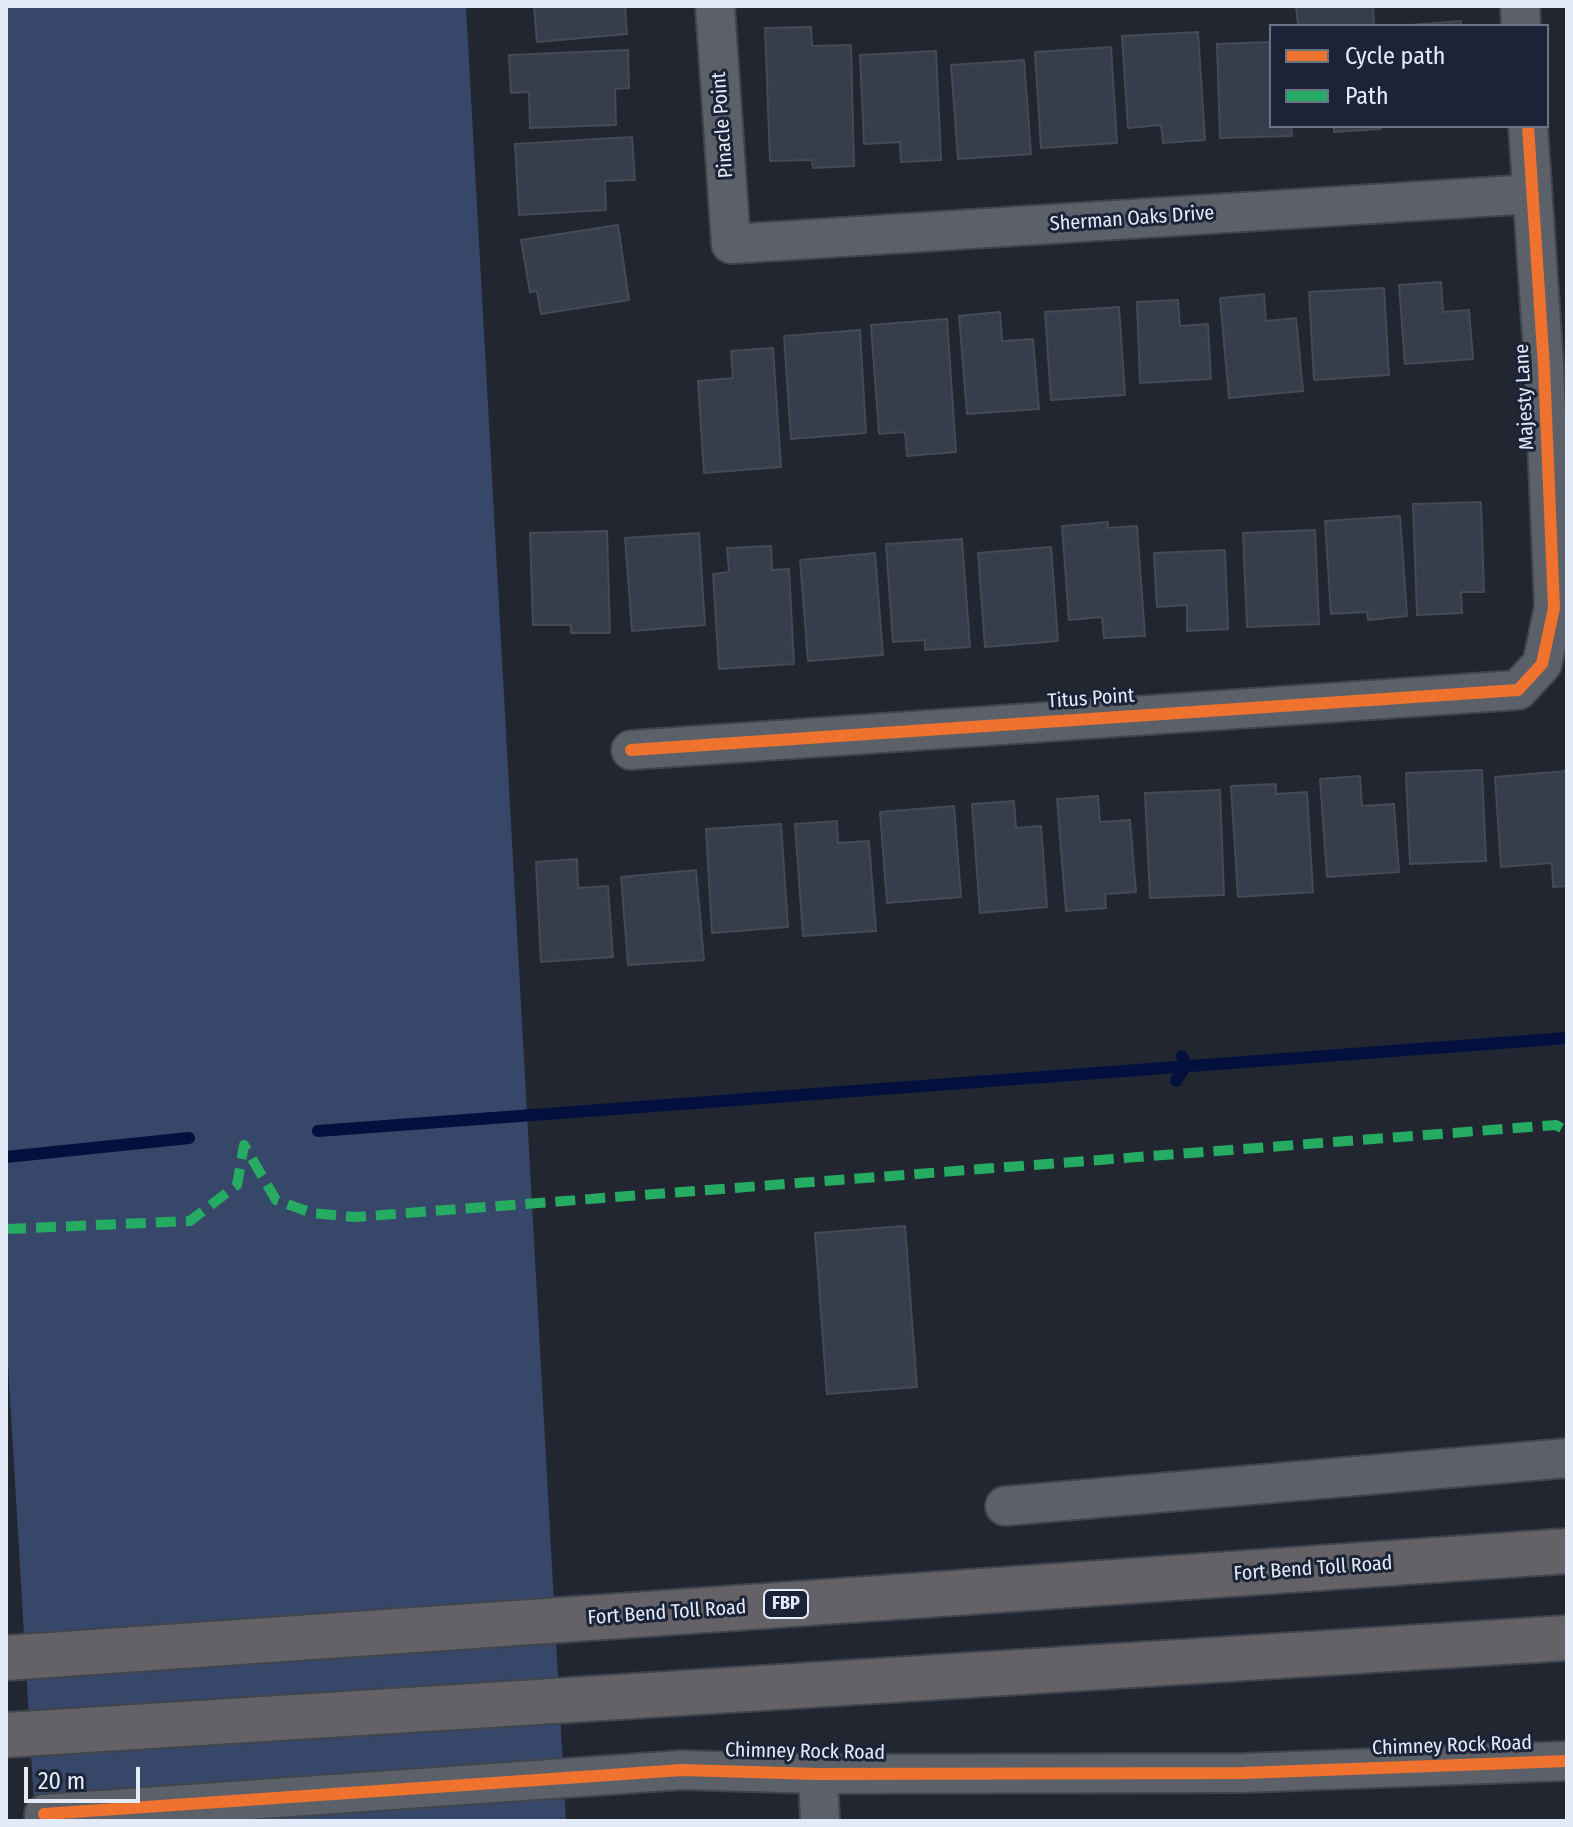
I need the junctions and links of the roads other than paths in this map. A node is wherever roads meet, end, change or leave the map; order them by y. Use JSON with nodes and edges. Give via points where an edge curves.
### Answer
{"nodes":[{"id":1,"x":715,"y":6,"type":"edge"},
{"id":2,"x":1528,"y":128,"type":"edge"},
{"id":3,"x":1532,"y":194,"type":"junction"},
{"id":4,"x":731,"y":244,"type":"joint"},
{"id":5,"x":1556,"y":367,"type":"edge"},
{"id":6,"x":1558,"y":472,"type":"edge"},
{"id":7,"x":1542,"y":664,"type":"joint"},
{"id":8,"x":631,"y":750,"type":"dead end"},
{"id":9,"x":1567,"y":1458,"type":"edge"},
{"id":10,"x":1005,"y":1506,"type":"dead end"},
{"id":11,"x":1567,"y":1551,"type":"edge"},
{"id":12,"x":1567,"y":1638,"type":"edge"},
{"id":13,"x":6,"y":1658,"type":"edge"},
{"id":14,"x":6,"y":1735,"type":"edge"},
{"id":15,"x":1567,"y":1761,"type":"edge"},
{"id":16,"x":818,"y":1774,"type":"junction"},
{"id":17,"x":44,"y":1814,"type":"dead end"},
{"id":18,"x":820,"y":1821,"type":"edge"}],
"edges":[{"from":1,"to":4,"type":"street","name":"Pinacle Point"},
{"from":2,"to":3,"type":"street","name":"Majesty Lane"},
{"from":3,"to":4,"type":"street","name":"Sherman Oaks Drive"},
{"from":3,"to":5,"type":"street","name":"Majesty Lane"},
{"from":5,"to":6,"type":"street","name":"Majesty Lane"},
{"from":6,"to":7,"type":"street","name":"Majesty Lane","via":[[1554,608]]},
{"from":7,"to":8,"type":"street","name":"Titus Point","via":[[1518,690]]},
{"from":9,"to":10,"type":"street"},
{"from":11,"to":13,"type":"highway","name":"Fort Bend Toll Road","number":"FBP"},
{"from":12,"to":14,"type":"highway"},
{"from":15,"to":16,"type":"street","name":"Chimney Rock Road","via":[[1243,1773]]},
{"from":16,"to":17,"type":"street","name":"Chimney Rock Road","via":[[682,1770]]},
{"from":16,"to":18,"type":"street"}]}
